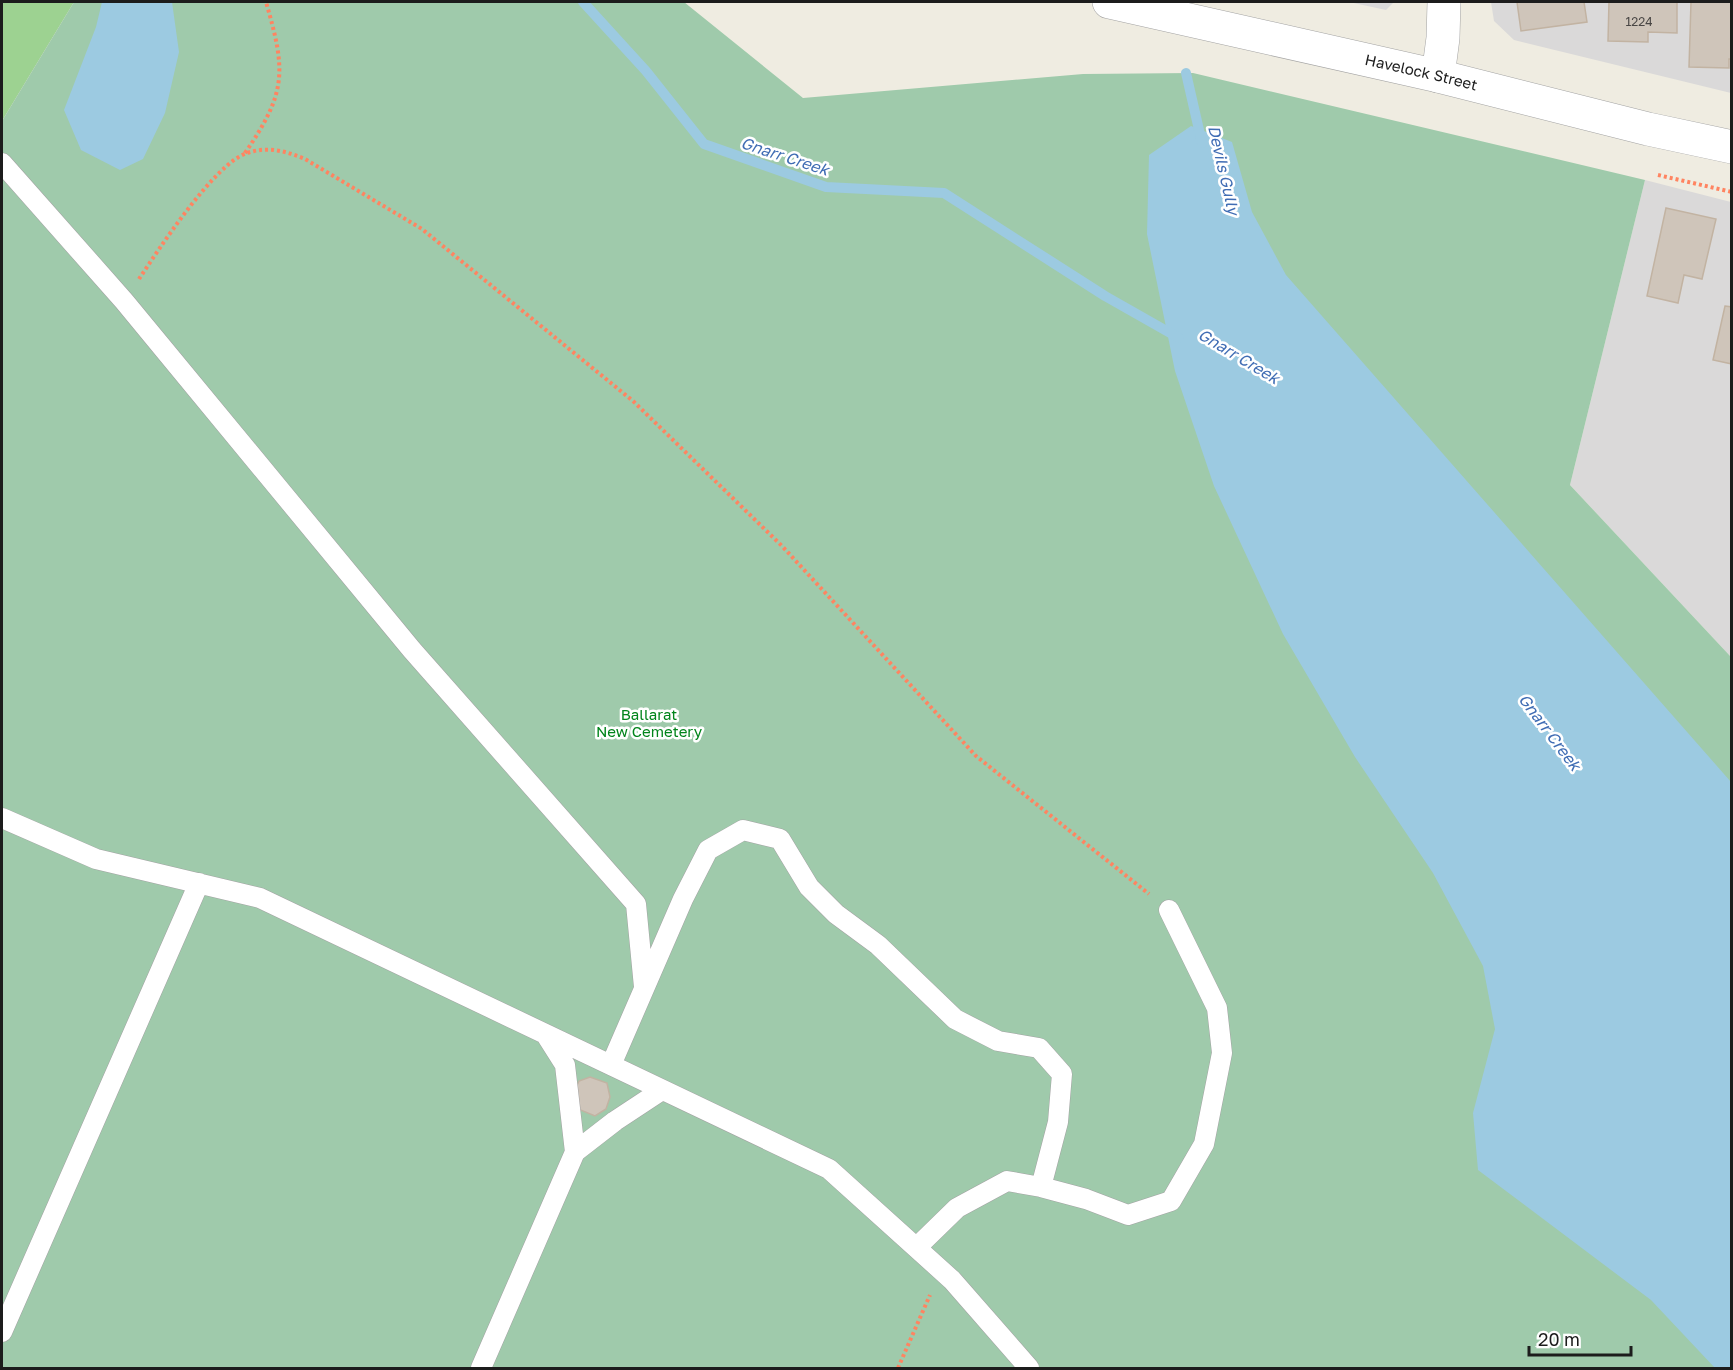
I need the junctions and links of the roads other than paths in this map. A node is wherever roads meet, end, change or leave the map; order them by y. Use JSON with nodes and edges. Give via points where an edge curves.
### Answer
{"nodes":[{"id":1,"x":1109,"y":2,"type":"edge"},
{"id":2,"x":1444,"y":2,"type":"edge"},
{"id":3,"x":1438,"y":76,"type":"junction"},
{"id":4,"x":1731,"y":147,"type":"edge"},
{"id":5,"x":2,"y":163,"type":"edge"},
{"id":6,"x":2,"y":818,"type":"edge"},
{"id":7,"x":199,"y":883,"type":"junction"},
{"id":8,"x":1169,"y":910,"type":"road end"},
{"id":9,"x":644,"y":987,"type":"junction"},
{"id":10,"x":546,"y":1035,"type":"junction"},
{"id":11,"x":611,"y":1065,"type":"junction"},
{"id":12,"x":662,"y":1090,"type":"junction"},
{"id":13,"x":575,"y":1152,"type":"junction"},
{"id":14,"x":1041,"y":1187,"type":"junction"},
{"id":15,"x":917,"y":1247,"type":"junction"},
{"id":16,"x":2,"y":1332,"type":"edge"},
{"id":17,"x":481,"y":1368,"type":"edge"},
{"id":18,"x":1029,"y":1368,"type":"edge"}],
"edges":[{"from":1,"to":3,"type":"street","name":"Havelock Street"},
{"from":2,"to":3,"type":"street"},
{"from":3,"to":4,"type":"street","name":"Havelock Street"},
{"from":5,"to":9,"type":"lane","via":[[124,301],[412,650],[636,904]]},
{"from":6,"to":7,"type":"lane","via":[[96,859]]},
{"from":7,"to":10,"type":"lane","via":[[260,898]]},
{"from":7,"to":16,"type":"lane"},
{"from":8,"to":14,"type":"lane","via":[[1216,1008],[1222,1053],[1204,1144],[1171,1201],[1128,1215]]},
{"from":9,"to":11,"type":"lane"},
{"from":9,"to":14,"type":"lane","via":[[708,850],[743,830],[780,839],[809,887],[836,914],[878,945],[955,1019],[998,1041],[1039,1048],[1062,1074],[1058,1122]]},
{"from":10,"to":11,"type":"lane"},
{"from":10,"to":13,"type":"lane","via":[[565,1065]]},
{"from":11,"to":12,"type":"lane"},
{"from":12,"to":13,"type":"lane"},
{"from":12,"to":15,"type":"lane","via":[[829,1169]]},
{"from":13,"to":17,"type":"lane"},
{"from":14,"to":15,"type":"lane","via":[[1007,1181],[957,1209]]},
{"from":15,"to":18,"type":"lane"}]}
